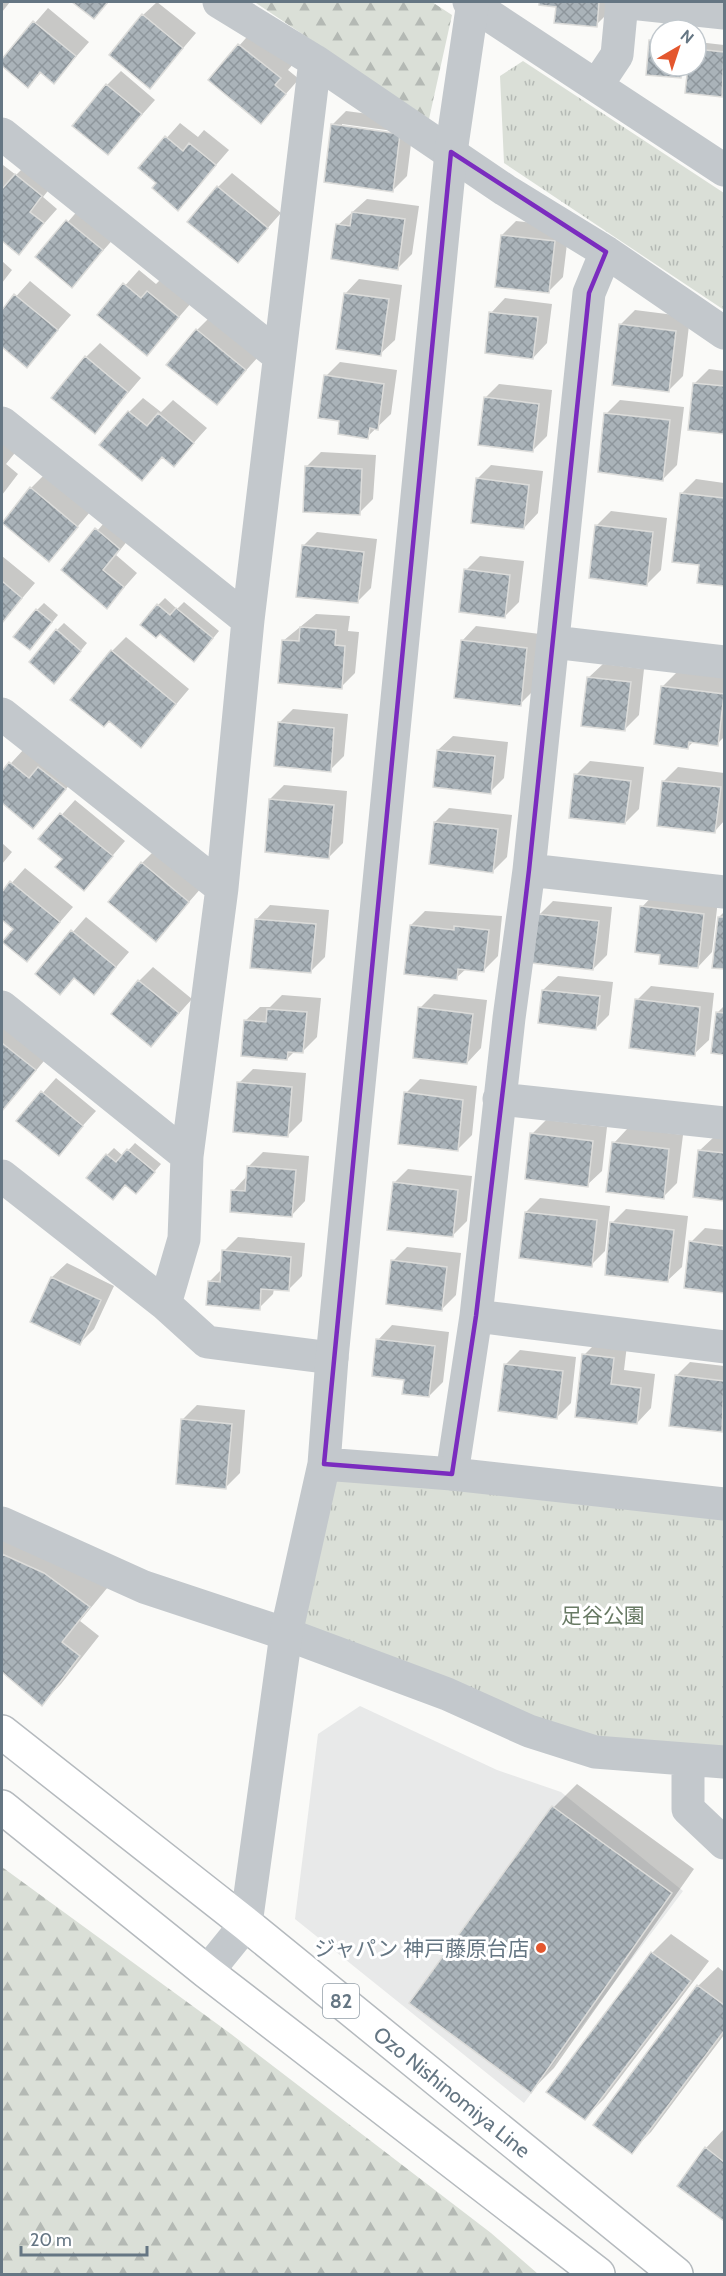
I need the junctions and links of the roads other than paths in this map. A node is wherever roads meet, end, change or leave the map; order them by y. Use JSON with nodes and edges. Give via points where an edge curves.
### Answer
{"nodes":[{"id":1,"x":219,"y":2,"type":"edge"},
{"id":2,"x":472,"y":2,"type":"edge"},
{"id":3,"x":621,"y":2,"type":"edge"},
{"id":4,"x":724,"y":13,"type":"edge"},
{"id":5,"x":315,"y":61,"type":"junction"},
{"id":6,"x":597,"y":85,"type":"junction"},
{"id":7,"x":2,"y":134,"type":"edge"},
{"id":8,"x":451,"y":152,"type":"junction"},
{"id":9,"x":724,"y":170,"type":"edge"},
{"id":10,"x":606,"y":252,"type":"junction"},
{"id":11,"x":724,"y":333,"type":"edge"},
{"id":12,"x":278,"y":355,"type":"junction"},
{"id":13,"x":2,"y":423,"type":"edge"},
{"id":14,"x":248,"y":620,"type":"junction"},
{"id":15,"x":553,"y":642,"type":"junction"},
{"id":16,"x":724,"y":662,"type":"edge"},
{"id":17,"x":2,"y":714,"type":"edge"},
{"id":18,"x":528,"y":870,"type":"junction"},
{"id":19,"x":222,"y":888,"type":"junction"},
{"id":20,"x":724,"y":891,"type":"edge"},
{"id":21,"x":2,"y":1007,"type":"edge"},
{"id":22,"x":499,"y":1099,"type":"junction"},
{"id":23,"x":724,"y":1123,"type":"edge"},
{"id":24,"x":187,"y":1156,"type":"junction"},
{"id":25,"x":2,"y":1176,"type":"edge"},
{"id":26,"x":165,"y":1304,"type":"junction"},
{"id":27,"x":476,"y":1316,"type":"junction"},
{"id":28,"x":724,"y":1347,"type":"edge"},
{"id":29,"x":332,"y":1358,"type":"junction"},
{"id":30,"x":324,"y":1464,"type":"junction"},
{"id":31,"x":452,"y":1474,"type":"junction"},
{"id":32,"x":724,"y":1504,"type":"edge"},
{"id":33,"x":2,"y":1523,"type":"edge"},
{"id":34,"x":286,"y":1634,"type":"junction"},
{"id":35,"x":2,"y":1732,"type":"edge"},
{"id":36,"x":688,"y":1760,"type":"junction"},
{"id":37,"x":724,"y":1762,"type":"edge"},
{"id":38,"x":2,"y":1807,"type":"edge"},
{"id":39,"x":724,"y":1843,"type":"edge"},
{"id":40,"x":246,"y":1924,"type":"junction"},
{"id":41,"x":207,"y":1972,"type":"junction"},
{"id":42,"x":598,"y":2274,"type":"edge"},
{"id":43,"x":676,"y":2274,"type":"edge"}],
"edges":[{"from":1,"to":5,"type":"street"},
{"from":2,"to":6,"type":"street"},
{"from":2,"to":8,"type":"street"},
{"from":3,"to":4,"type":"street"},
{"from":3,"to":6,"type":"street","via":[[617,55]]},
{"from":5,"to":8,"type":"street"},
{"from":5,"to":12,"type":"street"},
{"from":6,"to":9,"type":"street"},
{"from":7,"to":12,"type":"street"},
{"from":8,"to":10,"type":"street"},
{"from":8,"to":29,"type":"street"},
{"from":10,"to":11,"type":"street"},
{"from":10,"to":15,"type":"street","via":[[589,293]]},
{"from":12,"to":14,"type":"street"},
{"from":13,"to":14,"type":"street"},
{"from":14,"to":19,"type":"street"},
{"from":15,"to":16,"type":"street"},
{"from":15,"to":18,"type":"street"},
{"from":17,"to":19,"type":"street"},
{"from":18,"to":20,"type":"street"},
{"from":18,"to":22,"type":"street"},
{"from":19,"to":24,"type":"street"},
{"from":21,"to":24,"type":"street"},
{"from":22,"to":23,"type":"street"},
{"from":22,"to":27,"type":"street"},
{"from":24,"to":26,"type":"street","via":[[184,1239]]},
{"from":25,"to":26,"type":"street"},
{"from":26,"to":29,"type":"street","via":[[207,1342]]},
{"from":27,"to":28,"type":"street"},
{"from":27,"to":31,"type":"street"},
{"from":29,"to":30,"type":"street"},
{"from":30,"to":31,"type":"street"},
{"from":30,"to":34,"type":"street"},
{"from":31,"to":32,"type":"street"},
{"from":33,"to":34,"type":"street","via":[[144,1587]]},
{"from":34,"to":36,"type":"street","via":[[447,1694],[529,1731],[595,1752]]},
{"from":34,"to":40,"type":"street"},
{"from":35,"to":40,"type":"main road","name":"Ozo Nishinomiya Line","number":"82"},
{"from":36,"to":37,"type":"street"},
{"from":36,"to":39,"type":"street","via":[[688,1809]]},
{"from":38,"to":41,"type":"main road"},
{"from":40,"to":41,"type":"street"},
{"from":40,"to":43,"type":"main road","name":"Ozo Nishinomiya Line","number":"82"},
{"from":41,"to":42,"type":"main road"}]}
